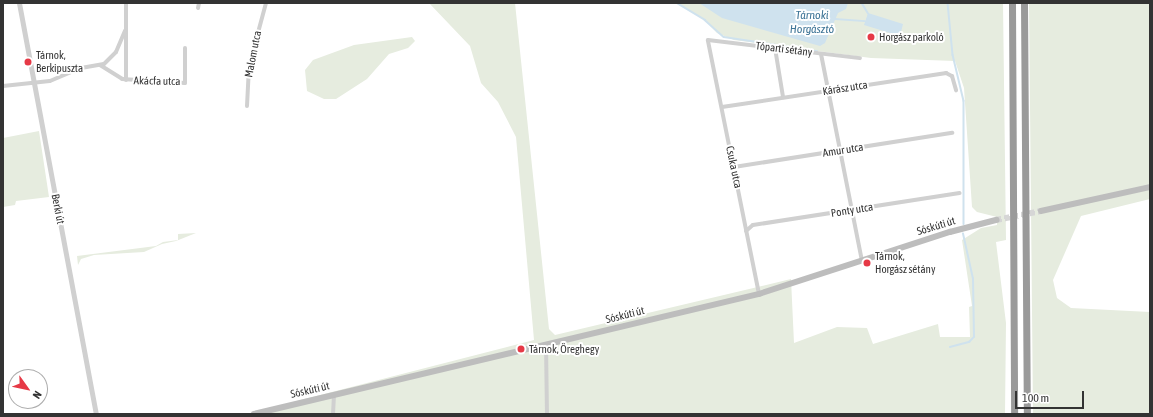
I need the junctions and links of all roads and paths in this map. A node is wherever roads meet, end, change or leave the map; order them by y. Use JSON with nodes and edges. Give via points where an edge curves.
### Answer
{"nodes":[{"id":1,"x":19,"y":3,"type":"edge"},
{"id":2,"x":126,"y":3,"type":"edge"},
{"id":3,"x":266,"y":3,"type":"edge"},
{"id":4,"x":1012,"y":3,"type":"edge"},
{"id":5,"x":1024,"y":3,"type":"edge"},
{"id":6,"x":125,"y":31,"type":"junction"},
{"id":7,"x":708,"y":40,"type":"joint"},
{"id":8,"x":185,"y":48,"type":"dead end"},
{"id":9,"x":775,"y":48,"type":"junction"},
{"id":10,"x":821,"y":54,"type":"junction"},
{"id":11,"x":860,"y":58,"type":"dead end"},
{"id":12,"x":100,"y":65,"type":"junction"},
{"id":13,"x":126,"y":80,"type":"junction"},
{"id":14,"x":34,"y":83,"type":"junction"},
{"id":15,"x":3,"y":86,"type":"edge"},
{"id":16,"x":956,"y":90,"type":"dead end"},
{"id":17,"x":829,"y":91,"type":"junction"},
{"id":18,"x":783,"y":97,"type":"junction"},
{"id":19,"x":247,"y":106,"type":"dead end"},
{"id":20,"x":722,"y":107,"type":"junction"},
{"id":21,"x":952,"y":133,"type":"dead end"},
{"id":22,"x":841,"y":151,"type":"junction"},
{"id":23,"x":734,"y":167,"type":"junction"},
{"id":24,"x":1150,"y":187,"type":"edge"},
{"id":25,"x":960,"y":193,"type":"dead end"},
{"id":26,"x":852,"y":210,"type":"junction"},
{"id":27,"x":1041,"y":211,"type":"tunnel mouth"},
{"id":28,"x":996,"y":220,"type":"tunnel mouth"},
{"id":29,"x":746,"y":231,"type":"junction"},
{"id":30,"x":862,"y":261,"type":"junction"},
{"id":31,"x":759,"y":294,"type":"junction"},
{"id":32,"x":546,"y":344,"type":"junction"},
{"id":33,"x":334,"y":395,"type":"junction"},
{"id":34,"x":96,"y":414,"type":"edge"},
{"id":35,"x":254,"y":414,"type":"edge"},
{"id":36,"x":333,"y":414,"type":"edge"},
{"id":37,"x":547,"y":414,"type":"edge"},
{"id":38,"x":1014,"y":414,"type":"edge"},
{"id":39,"x":1027,"y":414,"type":"edge"}],
"edges":[{"from":1,"to":14,"type":"street","name":"Berki út"},
{"from":2,"to":6,"type":"street"},
{"from":3,"to":19,"type":"street","name":"Malom utca","via":[[249,66]]},
{"from":4,"to":38,"type":"highway"},
{"from":5,"to":39,"type":"highway"},
{"from":6,"to":12,"type":"street","via":[[112,58]]},
{"from":6,"to":13,"type":"street"},
{"from":7,"to":9,"type":"street","name":"Tóparti sétány"},
{"from":7,"to":20,"type":"street","name":"Csuka utca"},
{"from":8,"to":13,"type":"street","name":"Akácfa utca","via":[[185,83]]},
{"from":9,"to":10,"type":"street","name":"Tóparti sétány"},
{"from":9,"to":18,"type":"street"},
{"from":10,"to":11,"type":"street","name":"Tóparti sétány"},
{"from":10,"to":17,"type":"street"},
{"from":12,"to":13,"type":"street","name":"Akácfa utca"},
{"from":12,"to":14,"type":"street"},
{"from":14,"to":15,"type":"street"},
{"from":14,"to":34,"type":"street","name":"Berki út"},
{"from":16,"to":17,"type":"street","name":"Kárász utca","via":[[952,76],[946,73]]},
{"from":17,"to":18,"type":"street","name":"Kárász utca"},
{"from":17,"to":22,"type":"street"},
{"from":18,"to":20,"type":"street","name":"Kárász utca"},
{"from":20,"to":23,"type":"street","name":"Csuka utca"},
{"from":21,"to":22,"type":"street","name":"Amur utca"},
{"from":22,"to":23,"type":"street","name":"Amur utca"},
{"from":22,"to":26,"type":"street"},
{"from":23,"to":29,"type":"street","name":"Csuka utca"},
{"from":24,"to":27,"type":"main road"},
{"from":25,"to":26,"type":"street","name":"Ponty utca"},
{"from":26,"to":29,"type":"street","name":"Ponty utca","via":[[753,225]]},
{"from":26,"to":30,"type":"street"},
{"from":28,"to":30,"type":"main road","name":"Sóskúti út"},
{"from":29,"to":31,"type":"street","name":"Csuka utca"},
{"from":30,"to":31,"type":"main road","name":"Sóskúti út"},
{"from":31,"to":32,"type":"main road","name":"Sóskúti út"},
{"from":32,"to":33,"type":"main road","name":"Sóskúti út"},
{"from":32,"to":37,"type":"street"},
{"from":33,"to":35,"type":"main road","name":"Sóskúti út"},
{"from":33,"to":36,"type":"street"}]}
